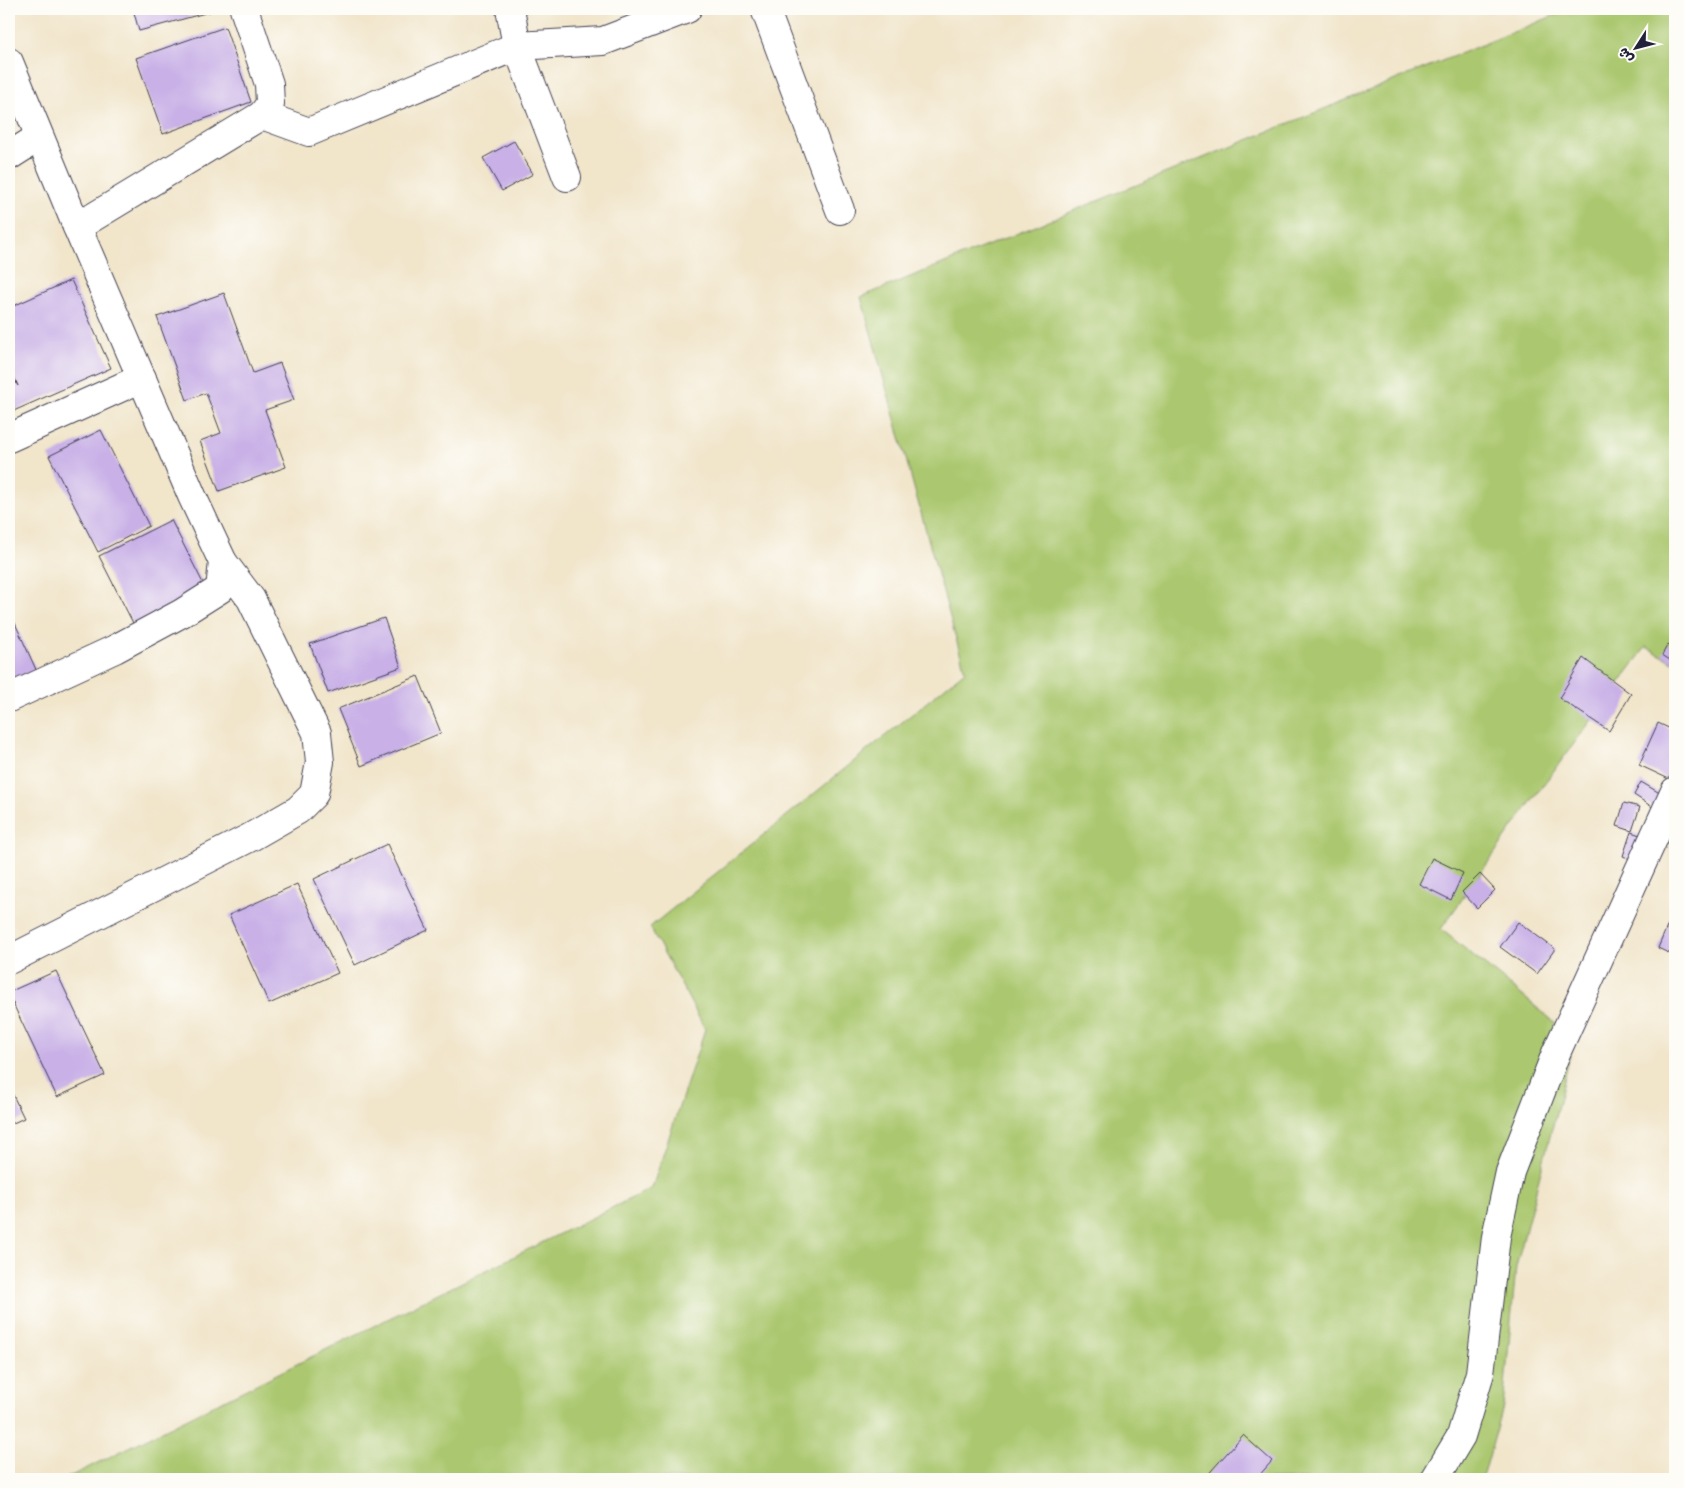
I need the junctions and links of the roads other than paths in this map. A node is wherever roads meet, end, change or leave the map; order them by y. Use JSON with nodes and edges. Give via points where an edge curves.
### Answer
{"nodes":[{"id":1,"x":244,"y":9,"type":"edge"},
{"id":2,"x":510,"y":9,"type":"edge"},
{"id":3,"x":686,"y":9,"type":"edge"},
{"id":4,"x":765,"y":9,"type":"edge"},
{"id":5,"x":517,"y":46,"type":"junction"},
{"id":6,"x":9,"y":62,"type":"edge"},
{"id":7,"x":262,"y":114,"type":"junction"},
{"id":8,"x":39,"y":136,"type":"junction"},
{"id":9,"x":9,"y":156,"type":"edge"},
{"id":10,"x":567,"y":177,"type":"dead end"},
{"id":11,"x":840,"y":210,"type":"dead end"},
{"id":12,"x":76,"y":227,"type":"junction"},
{"id":13,"x":142,"y":378,"type":"junction"},
{"id":14,"x":9,"y":438,"type":"edge"},
{"id":15,"x":223,"y":562,"type":"junction"},
{"id":16,"x":9,"y":698,"type":"edge"},
{"id":17,"x":1675,"y":791,"type":"edge"},
{"id":18,"x":9,"y":960,"type":"edge"},
{"id":19,"x":1435,"y":1479,"type":"edge"}],
"edges":[{"from":1,"to":7,"type":"street","via":[[268,84],[270,104]]},
{"from":2,"to":5,"type":"street"},
{"from":3,"to":5,"type":"street","via":[[602,41]]},
{"from":4,"to":11,"type":"street"},
{"from":5,"to":7,"type":"street","via":[[309,132]]},
{"from":5,"to":10,"type":"street"},
{"from":6,"to":8,"type":"street"},
{"from":7,"to":12,"type":"street"},
{"from":8,"to":9,"type":"street"},
{"from":8,"to":12,"type":"street"},
{"from":12,"to":13,"type":"street"},
{"from":13,"to":14,"type":"street"},
{"from":13,"to":15,"type":"street"},
{"from":15,"to":16,"type":"street","via":[[220,589],[115,649]]},
{"from":15,"to":18,"type":"street","via":[[251,599],[317,733],[320,762],[314,794],[298,810],[251,837]]},
{"from":17,"to":19,"type":"street","via":[[1556,1053],[1510,1172],[1496,1237],[1480,1373],[1461,1436]]}]}
